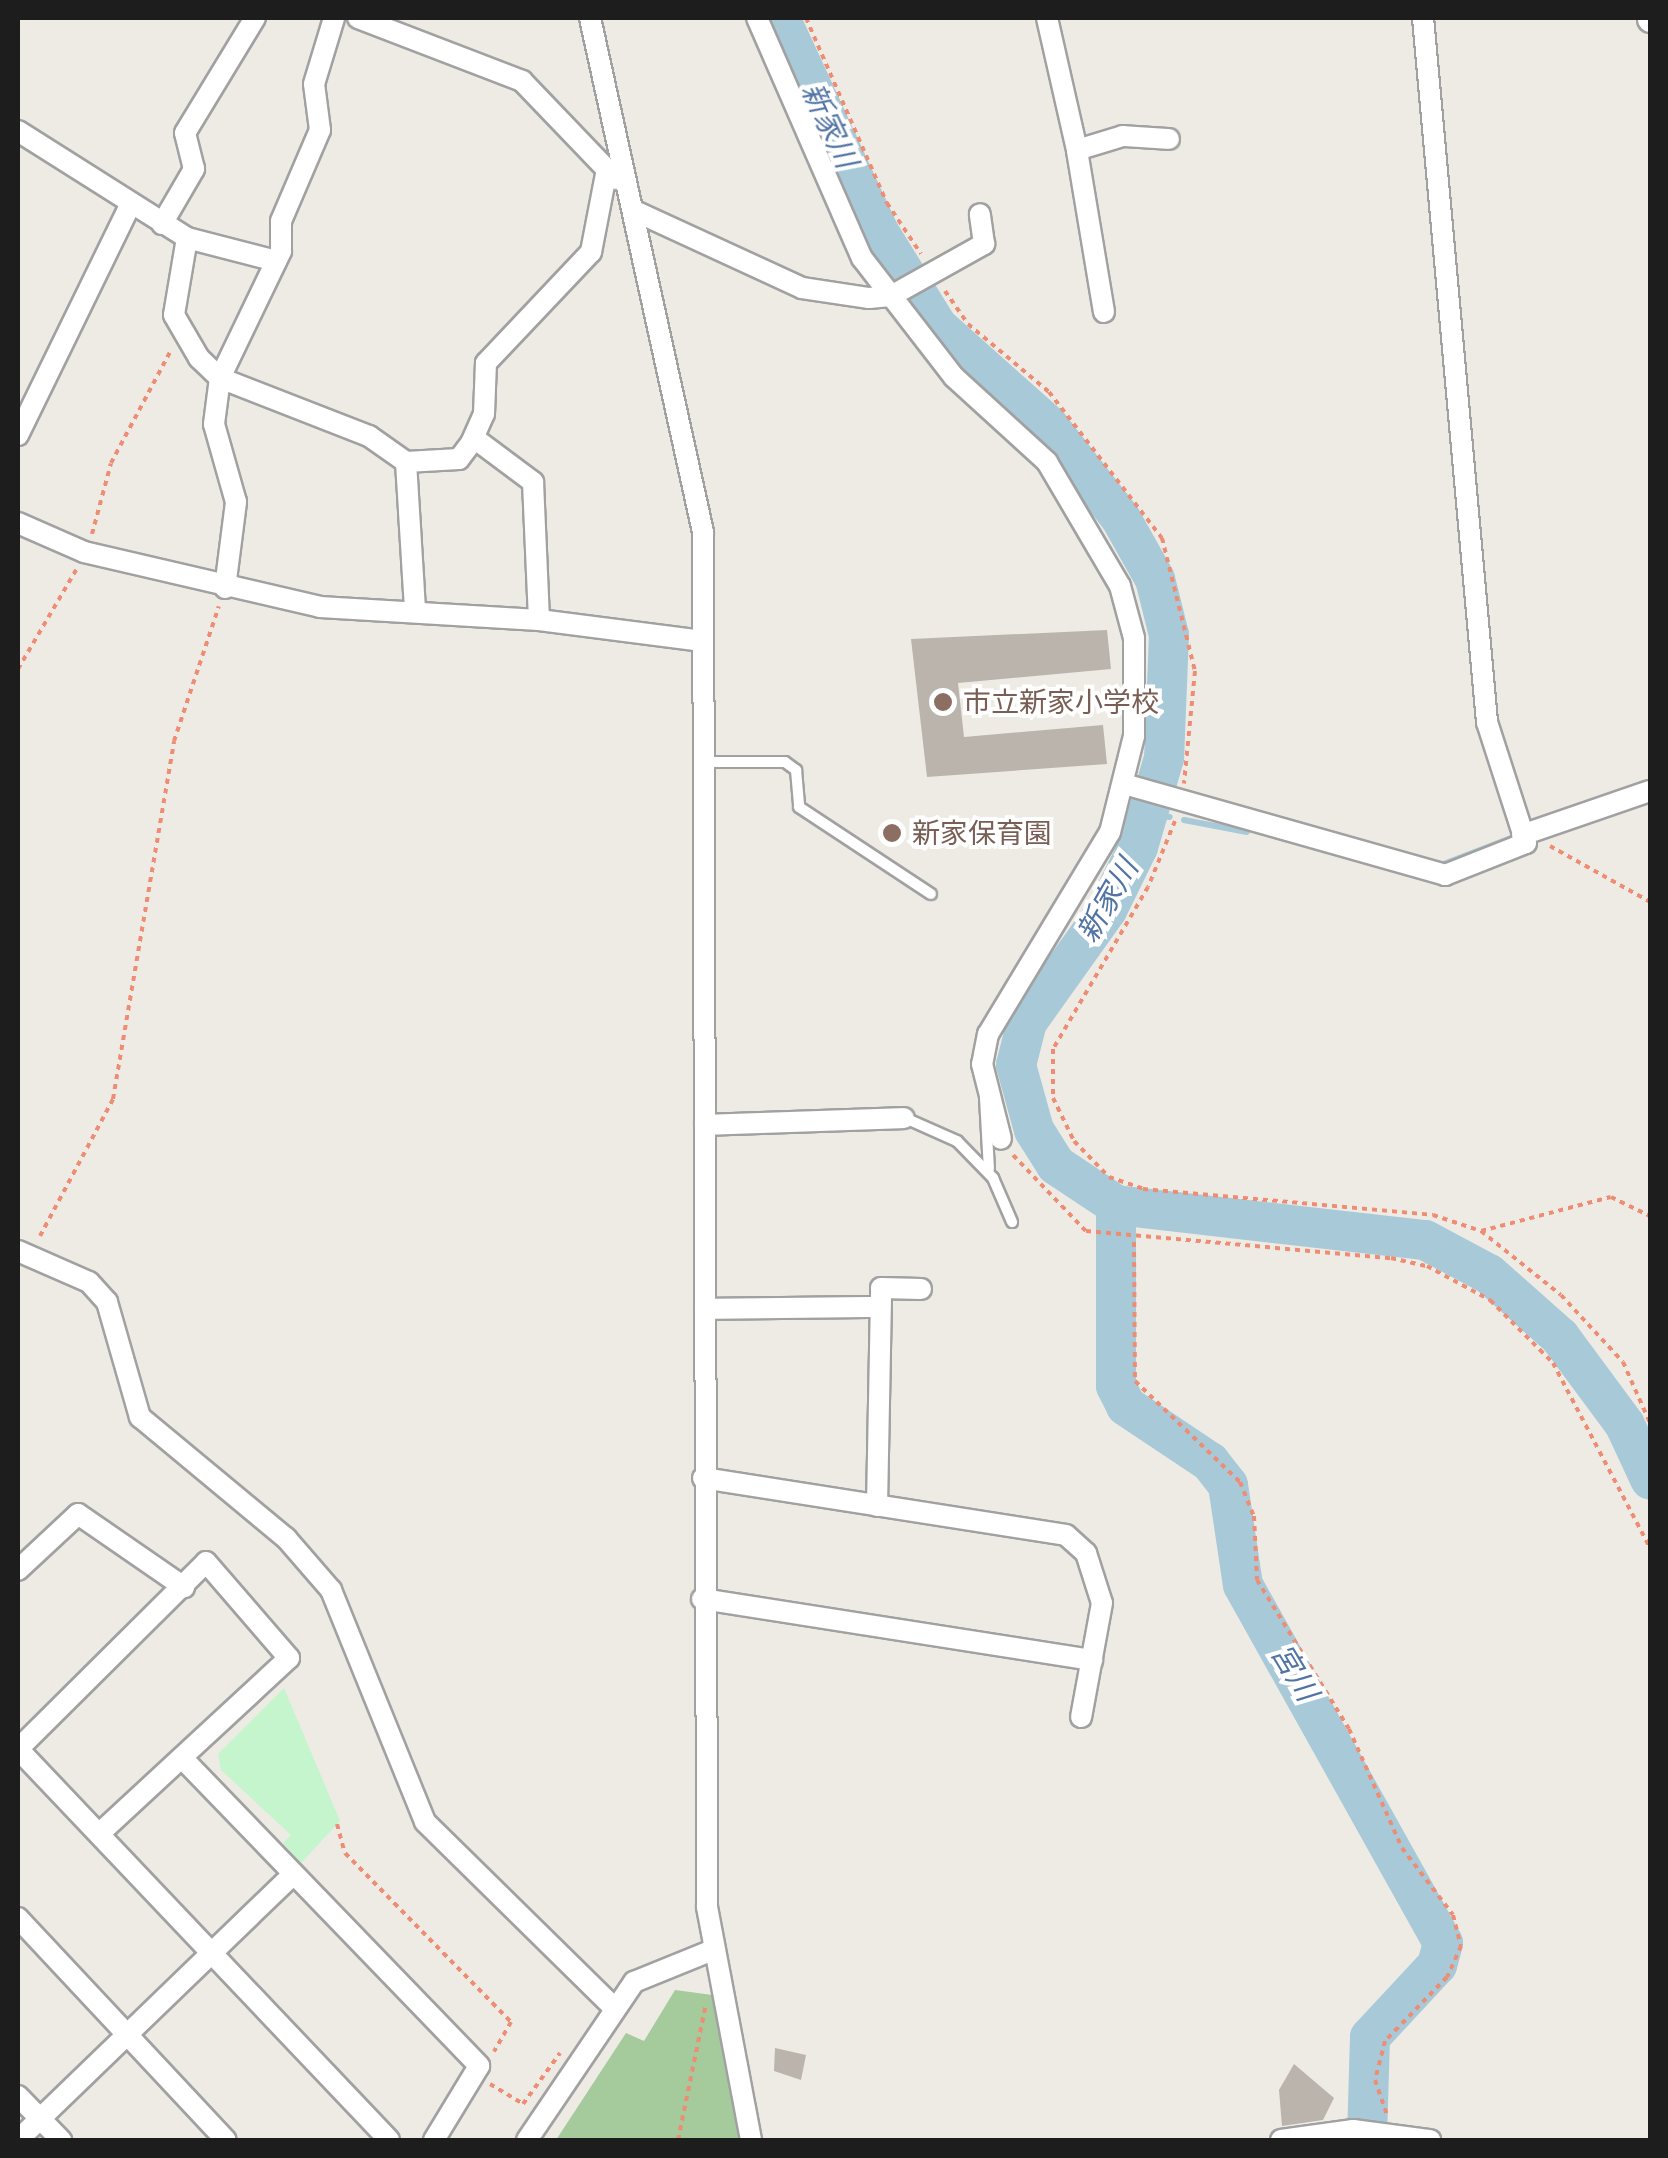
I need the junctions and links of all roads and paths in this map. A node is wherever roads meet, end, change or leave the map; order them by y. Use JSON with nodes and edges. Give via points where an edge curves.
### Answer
{"nodes":[{"id":1,"x":255,"y":18,"type":"edge"},
{"id":2,"x":334,"y":18,"type":"edge"},
{"id":3,"x":358,"y":18,"type":"edge"},
{"id":4,"x":590,"y":18,"type":"edge"},
{"id":5,"x":757,"y":18,"type":"edge"},
{"id":6,"x":806,"y":18,"type":"edge"},
{"id":7,"x":1047,"y":18,"type":"edge"},
{"id":8,"x":1423,"y":18,"type":"edge"},
{"id":9,"x":18,"y":131,"type":"edge"},
{"id":10,"x":1169,"y":139,"type":"dead end"},
{"id":11,"x":1077,"y":150,"type":"junction"},
{"id":12,"x":607,"y":169,"type":"junction"},
{"id":13,"x":131,"y":203,"type":"junction"},
{"id":14,"x":636,"y":205,"type":"junction"},
{"id":15,"x":980,"y":214,"type":"dead end"},
{"id":16,"x":162,"y":224,"type":"junction"},
{"id":17,"x":187,"y":238,"type":"junction"},
{"id":18,"x":276,"y":261,"type":"junction"},
{"id":19,"x":933,"y":265,"type":"junction"},
{"id":20,"x":891,"y":296,"type":"junction"},
{"id":21,"x":1104,"y":312,"type":"dead end"},
{"id":22,"x":179,"y":334,"type":"junction"},
{"id":23,"x":220,"y":378,"type":"junction"},
{"id":24,"x":18,"y":435,"type":"edge"},
{"id":25,"x":474,"y":438,"type":"junction"},
{"id":26,"x":406,"y":462,"type":"junction"},
{"id":27,"x":18,"y":523,"type":"edge"},
{"id":28,"x":84,"y":552,"type":"junction"},
{"id":29,"x":225,"y":588,"type":"junction"},
{"id":30,"x":415,"y":608,"type":"junction"},
{"id":31,"x":539,"y":620,"type":"junction"},
{"id":32,"x":703,"y":641,"type":"junction"},
{"id":33,"x":18,"y":670,"type":"edge"},
{"id":34,"x":702,"y":762,"type":"junction"},
{"id":35,"x":1124,"y":784,"type":"junction"},
{"id":36,"x":1650,"y":791,"type":"edge"},
{"id":37,"x":1181,"y":801,"type":"junction"},
{"id":38,"x":1524,"y":839,"type":"junction"},
{"id":39,"x":931,"y":894,"type":"dead end"},
{"id":40,"x":1650,"y":902,"type":"edge"},
{"id":41,"x":986,"y":1092,"type":"junction"},
{"id":42,"x":904,"y":1118,"type":"joint"},
{"id":43,"x":704,"y":1124,"type":"junction"},
{"id":44,"x":1001,"y":1138,"type":"joint"},
{"id":45,"x":993,"y":1178,"type":"junction"},
{"id":46,"x":1650,"y":1216,"type":"edge"},
{"id":47,"x":1012,"y":1222,"type":"dead end"},
{"id":48,"x":1482,"y":1232,"type":"junction"},
{"id":49,"x":1134,"y":1242,"type":"junction"},
{"id":50,"x":24,"y":1253,"type":"edge"},
{"id":51,"x":922,"y":1289,"type":"dead end"},
{"id":52,"x":880,"y":1307,"type":"junction"},
{"id":53,"x":705,"y":1308,"type":"junction"},
{"id":54,"x":1650,"y":1423,"type":"edge"},
{"id":55,"x":703,"y":1478,"type":"junction"},
{"id":56,"x":877,"y":1506,"type":"junction"},
{"id":57,"x":1650,"y":1548,"type":"edge"},
{"id":58,"x":18,"y":1570,"type":"edge"},
{"id":59,"x":184,"y":1587,"type":"junction"},
{"id":60,"x":702,"y":1598,"type":"junction"},
{"id":61,"x":1092,"y":1660,"type":"junction"},
{"id":62,"x":1082,"y":1717,"type":"dead end"},
{"id":63,"x":18,"y":1749,"type":"edge"},
{"id":64,"x":184,"y":1760,"type":"junction"},
{"id":65,"x":337,"y":1824,"type":"dead end"},
{"id":66,"x":102,"y":1830,"type":"junction"},
{"id":67,"x":293,"y":1874,"type":"junction"},
{"id":68,"x":18,"y":1918,"type":"edge"},
{"id":69,"x":712,"y":1950,"type":"junction"},
{"id":70,"x":215,"y":1953,"type":"junction"},
{"id":71,"x":708,"y":1995,"type":"dead end"},
{"id":72,"x":614,"y":2008,"type":"junction"},
{"id":73,"x":127,"y":2036,"type":"junction"},
{"id":74,"x":548,"y":2063,"type":"dead end"},
{"id":75,"x":481,"y":2073,"type":"junction"},
{"id":76,"x":18,"y":2096,"type":"edge"},
{"id":77,"x":40,"y":2119,"type":"junction"},
{"id":78,"x":1385,"y":2131,"type":"junction"},
{"id":79,"x":18,"y":2140,"type":"edge"},
{"id":80,"x":61,"y":2140,"type":"edge"},
{"id":81,"x":226,"y":2140,"type":"edge"},
{"id":82,"x":389,"y":2140,"type":"edge"},
{"id":83,"x":434,"y":2140,"type":"edge"},
{"id":84,"x":527,"y":2140,"type":"edge"},
{"id":85,"x":678,"y":2140,"type":"edge"},
{"id":86,"x":751,"y":2140,"type":"edge"},
{"id":87,"x":1281,"y":2140,"type":"edge"},
{"id":88,"x":1430,"y":2140,"type":"edge"}],
"edges":[{"from":1,"to":16,"type":"street","via":[[184,133],[194,169]]},
{"from":2,"to":18,"type":"street","via":[[314,84],[320,130],[281,221]]},
{"from":3,"to":12,"type":"street","via":[[522,81]]},
{"from":4,"to":14,"type":"street"},
{"from":5,"to":20,"type":"street","via":[[862,258]]},
{"from":6,"to":19,"type":"path","via":[[887,203]]},
{"from":7,"to":11,"type":"street"},
{"from":8,"to":38,"type":"street","via":[[1488,722]]},
{"from":9,"to":13,"type":"street"},
{"from":10,"to":11,"type":"street","via":[[1123,136]]},
{"from":11,"to":21,"type":"street"},
{"from":12,"to":14,"type":"street"},
{"from":12,"to":25,"type":"street","via":[[591,252],[486,363]]},
{"from":13,"to":16,"type":"street"},
{"from":13,"to":24,"type":"street"},
{"from":14,"to":20,"type":"street","via":[[802,288]]},
{"from":14,"to":32,"type":"street","via":[[697,492]]},
{"from":15,"to":19,"type":"street","via":[[984,244]]},
{"from":16,"to":17,"type":"street"},
{"from":17,"to":18,"type":"street"},
{"from":17,"to":22,"type":"street","via":[[176,287]]},
{"from":18,"to":23,"type":"street"},
{"from":19,"to":20,"type":"street"},
{"from":19,"to":37,"type":"path","via":[[968,324],[1061,406],[1162,538],[1195,671]]},
{"from":20,"to":35,"type":"street","via":[[954,376],[1047,462],[1120,586],[1138,694]]},
{"from":22,"to":23,"type":"street"},
{"from":22,"to":28,"type":"path","via":[[111,464],[107,502]]},
{"from":23,"to":26,"type":"street","via":[[369,436]]},
{"from":23,"to":29,"type":"street","via":[[214,424],[236,502]]},
{"from":25,"to":26,"type":"street","via":[[459,459]]},
{"from":25,"to":31,"type":"street","via":[[533,482]]},
{"from":26,"to":30,"type":"street"},
{"from":27,"to":28,"type":"street"},
{"from":28,"to":29,"type":"street"},
{"from":28,"to":33,"type":"path"},
{"from":29,"to":30,"type":"street","via":[[320,607]]},
{"from":29,"to":50,"type":"path","via":[[174,741],[113,1100]]},
{"from":30,"to":31,"type":"street"},
{"from":31,"to":32,"type":"street"},
{"from":32,"to":34,"type":"street"},
{"from":34,"to":39,"type":"lane","via":[[785,762],[796,770],[798,806]]},
{"from":34,"to":43,"type":"street"},
{"from":35,"to":37,"type":"street"},
{"from":35,"to":41,"type":"street","via":[[1090,878],[988,1034]]},
{"from":36,"to":38,"type":"street"},
{"from":37,"to":38,"type":"street","via":[[1445,875]]},
{"from":37,"to":48,"type":"path","via":[[1148,887],[1053,1049],[1053,1098],[1074,1141],[1110,1176],[1144,1188],[1433,1214]]},
{"from":38,"to":40,"type":"path","via":[[1546,844]]},
{"from":41,"to":44,"type":"street"},
{"from":41,"to":45,"type":"lane","via":[[980,1128]]},
{"from":42,"to":43,"type":"street"},
{"from":42,"to":45,"type":"lane","via":[[958,1141]]},
{"from":43,"to":53,"type":"street"},
{"from":44,"to":49,"type":"path","via":[[1086,1231]]},
{"from":45,"to":47,"type":"lane"},
{"from":46,"to":48,"type":"path","via":[[1611,1197]]},
{"from":48,"to":54,"type":"path","via":[[1561,1295],[1623,1362]]},
{"from":49,"to":57,"type":"path","via":[[1392,1258],[1459,1281],[1553,1363]]},
{"from":49,"to":78,"type":"path","via":[[1135,1382],[1240,1482],[1254,1516],[1256,1580],[1349,1729],[1402,1848],[1453,1915],[1461,1946],[1448,1977],[1385,2041],[1376,2080]]},
{"from":50,"to":72,"type":"street","via":[[88,1282],[107,1302],[140,1417],[286,1538],[331,1590],[425,1822]]},
{"from":51,"to":52,"type":"street","via":[[881,1288]]},
{"from":52,"to":53,"type":"street"},
{"from":52,"to":56,"type":"street"},
{"from":53,"to":55,"type":"street"},
{"from":55,"to":56,"type":"street"},
{"from":55,"to":60,"type":"street"},
{"from":56,"to":61,"type":"street","via":[[1066,1535],[1086,1554],[1102,1604]]},
{"from":58,"to":59,"type":"street","via":[[78,1514]]},
{"from":59,"to":63,"type":"street"},
{"from":59,"to":64,"type":"street","via":[[206,1562],[289,1658]]},
{"from":60,"to":61,"type":"street"},
{"from":60,"to":69,"type":"street"},
{"from":61,"to":62,"type":"street"},
{"from":63,"to":66,"type":"street"},
{"from":64,"to":66,"type":"street"},
{"from":64,"to":67,"type":"street"},
{"from":65,"to":75,"type":"path","via":[[346,1852],[511,2022]]},
{"from":66,"to":70,"type":"street"},
{"from":67,"to":70,"type":"street"},
{"from":67,"to":75,"type":"street"},
{"from":68,"to":73,"type":"street"},
{"from":69,"to":72,"type":"street","via":[[668,1961],[634,1982]]},
{"from":69,"to":86,"type":"street","via":[[734,2018]]},
{"from":70,"to":73,"type":"street"},
{"from":70,"to":82,"type":"street"},
{"from":71,"to":85,"type":"path"},
{"from":72,"to":84,"type":"street"},
{"from":73,"to":77,"type":"street"},
{"from":73,"to":81,"type":"street"},
{"from":74,"to":75,"type":"path","via":[[522,2104]]},
{"from":75,"to":83,"type":"street"},
{"from":76,"to":77,"type":"street"},
{"from":77,"to":79,"type":"street"},
{"from":77,"to":80,"type":"street"},
{"from":78,"to":87,"type":"street"},
{"from":78,"to":88,"type":"street"}]}
